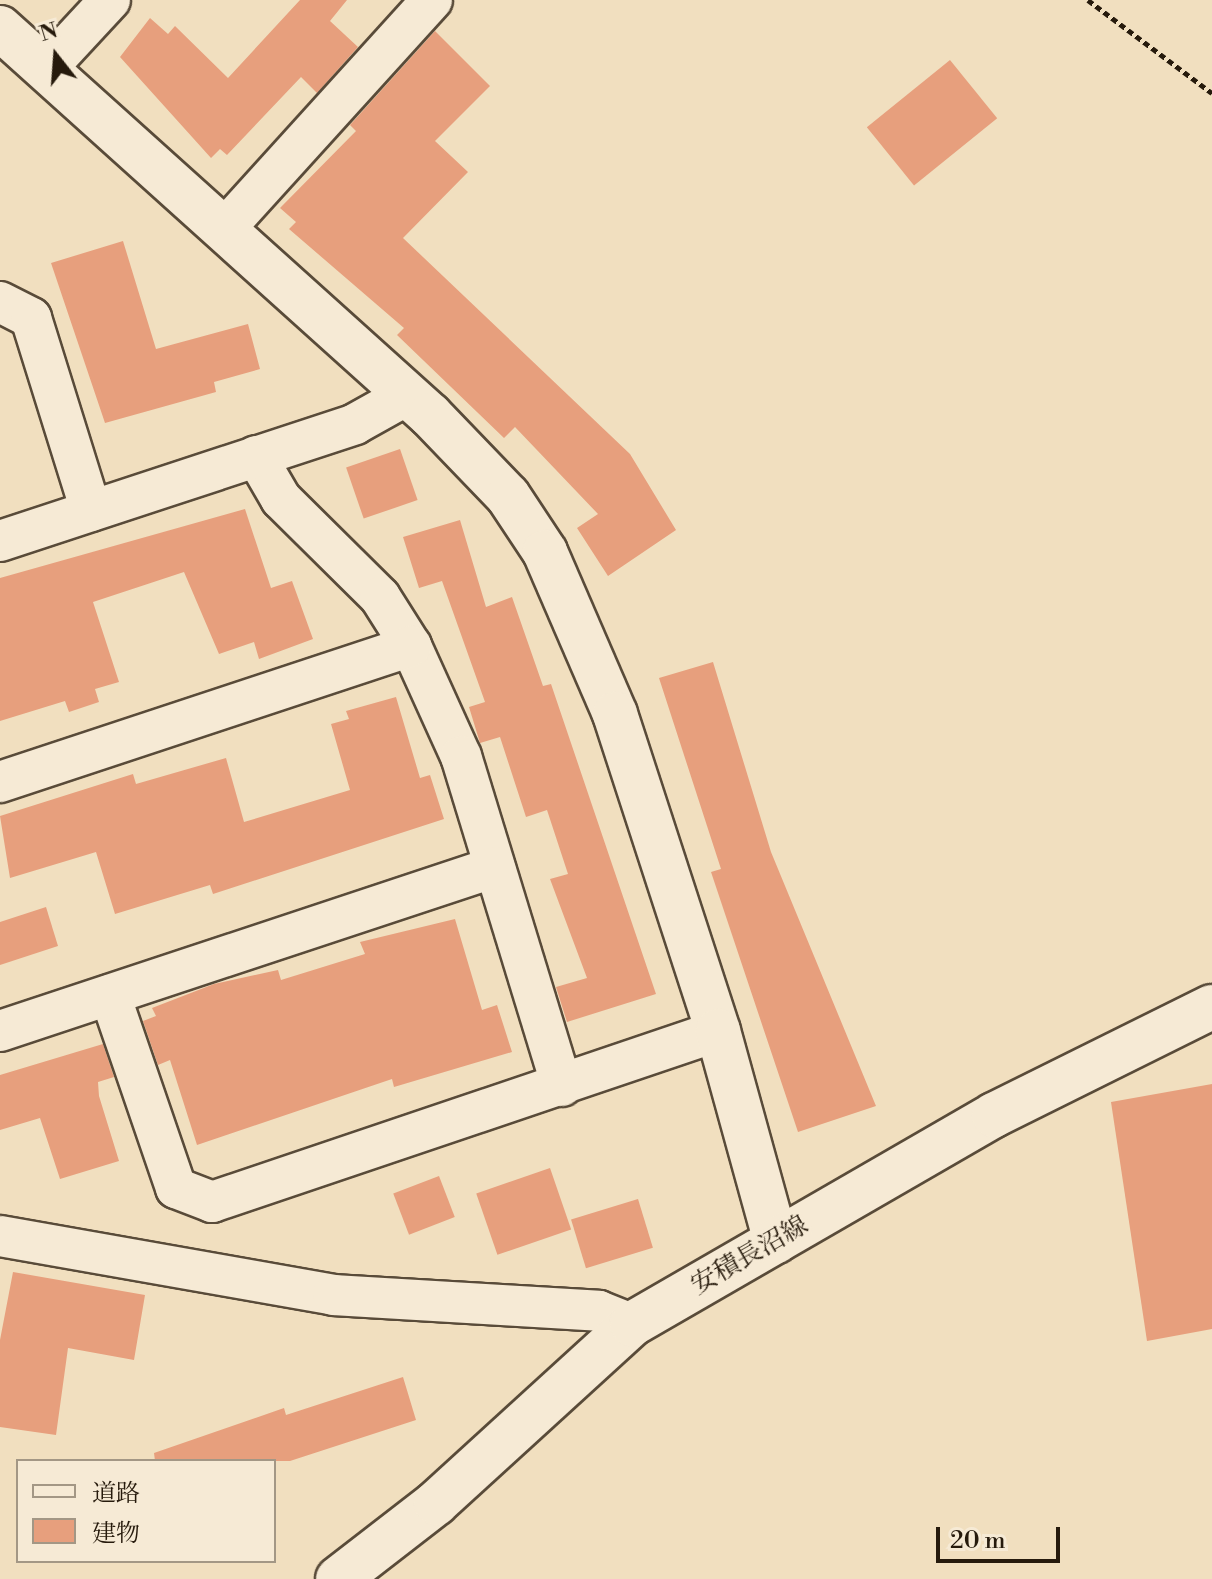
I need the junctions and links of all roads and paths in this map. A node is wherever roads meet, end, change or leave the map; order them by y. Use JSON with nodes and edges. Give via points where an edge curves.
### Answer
{"nodes":[{"id":1,"x":110,"y":0,"type":"edge"},
{"id":2,"x":432,"y":0,"type":"edge"},
{"id":3,"x":1088,"y":0,"type":"edge"},
{"id":4,"x":1,"y":30,"type":"edge"},
{"id":5,"x":46,"y":69,"type":"junction"},
{"id":6,"x":1212,"y":93,"type":"edge"},
{"id":7,"x":227,"y":226,"type":"junction"},
{"id":8,"x":0,"y":302,"type":"edge"},
{"id":9,"x":405,"y":396,"type":"junction"},
{"id":10,"x":256,"y":456,"type":"junction"},
{"id":11,"x":91,"y":511,"type":"junction"},
{"id":12,"x":0,"y":541,"type":"edge"},
{"id":13,"x":411,"y":646,"type":"junction"},
{"id":14,"x":0,"y":782,"type":"edge"},
{"id":15,"x":495,"y":867,"type":"junction"},
{"id":16,"x":110,"y":995,"type":"junction"},
{"id":17,"x":1212,"y":1007,"type":"edge"},
{"id":18,"x":0,"y":1031,"type":"edge"},
{"id":19,"x":718,"y":1031,"type":"junction"},
{"id":20,"x":562,"y":1086,"type":"junction"},
{"id":21,"x":0,"y":1236,"type":"edge"},
{"id":22,"x":776,"y":1241,"type":"junction"},
{"id":23,"x":632,"y":1324,"type":"junction"},
{"id":24,"x":338,"y":1579,"type":"edge"}],
"edges":[{"from":1,"to":5,"type":"street"},
{"from":2,"to":7,"type":"street"},
{"from":3,"to":6,"type":"path"},
{"from":4,"to":5,"type":"street"},
{"from":5,"to":7,"type":"street"},
{"from":7,"to":9,"type":"street"},
{"from":8,"to":11,"type":"street","via":[[31,318]]},
{"from":9,"to":10,"type":"street","via":[[355,424]]},
{"from":9,"to":19,"type":"street","via":[[508,496],[552,565],[615,714]]},
{"from":10,"to":11,"type":"street"},
{"from":10,"to":13,"type":"street","via":[[281,499],[350,562]]},
{"from":11,"to":12,"type":"street"},
{"from":13,"to":14,"type":"street"},
{"from":13,"to":15,"type":"street","via":[[461,756]]},
{"from":15,"to":16,"type":"street"},
{"from":15,"to":20,"type":"street"},
{"from":16,"to":18,"type":"street"},
{"from":16,"to":20,"type":"street","via":[[176,1188],[212,1202]]},
{"from":17,"to":22,"type":"street","name":"安積長沼線","via":[[994,1115]]},
{"from":19,"to":20,"type":"street"},
{"from":19,"to":22,"type":"street"},
{"from":21,"to":23,"type":"street","via":[[333,1295],[599,1311]]},
{"from":22,"to":23,"type":"street","name":"安積長沼線"},
{"from":23,"to":24,"type":"street","name":"安積長沼線","via":[[436,1503]]}]}
